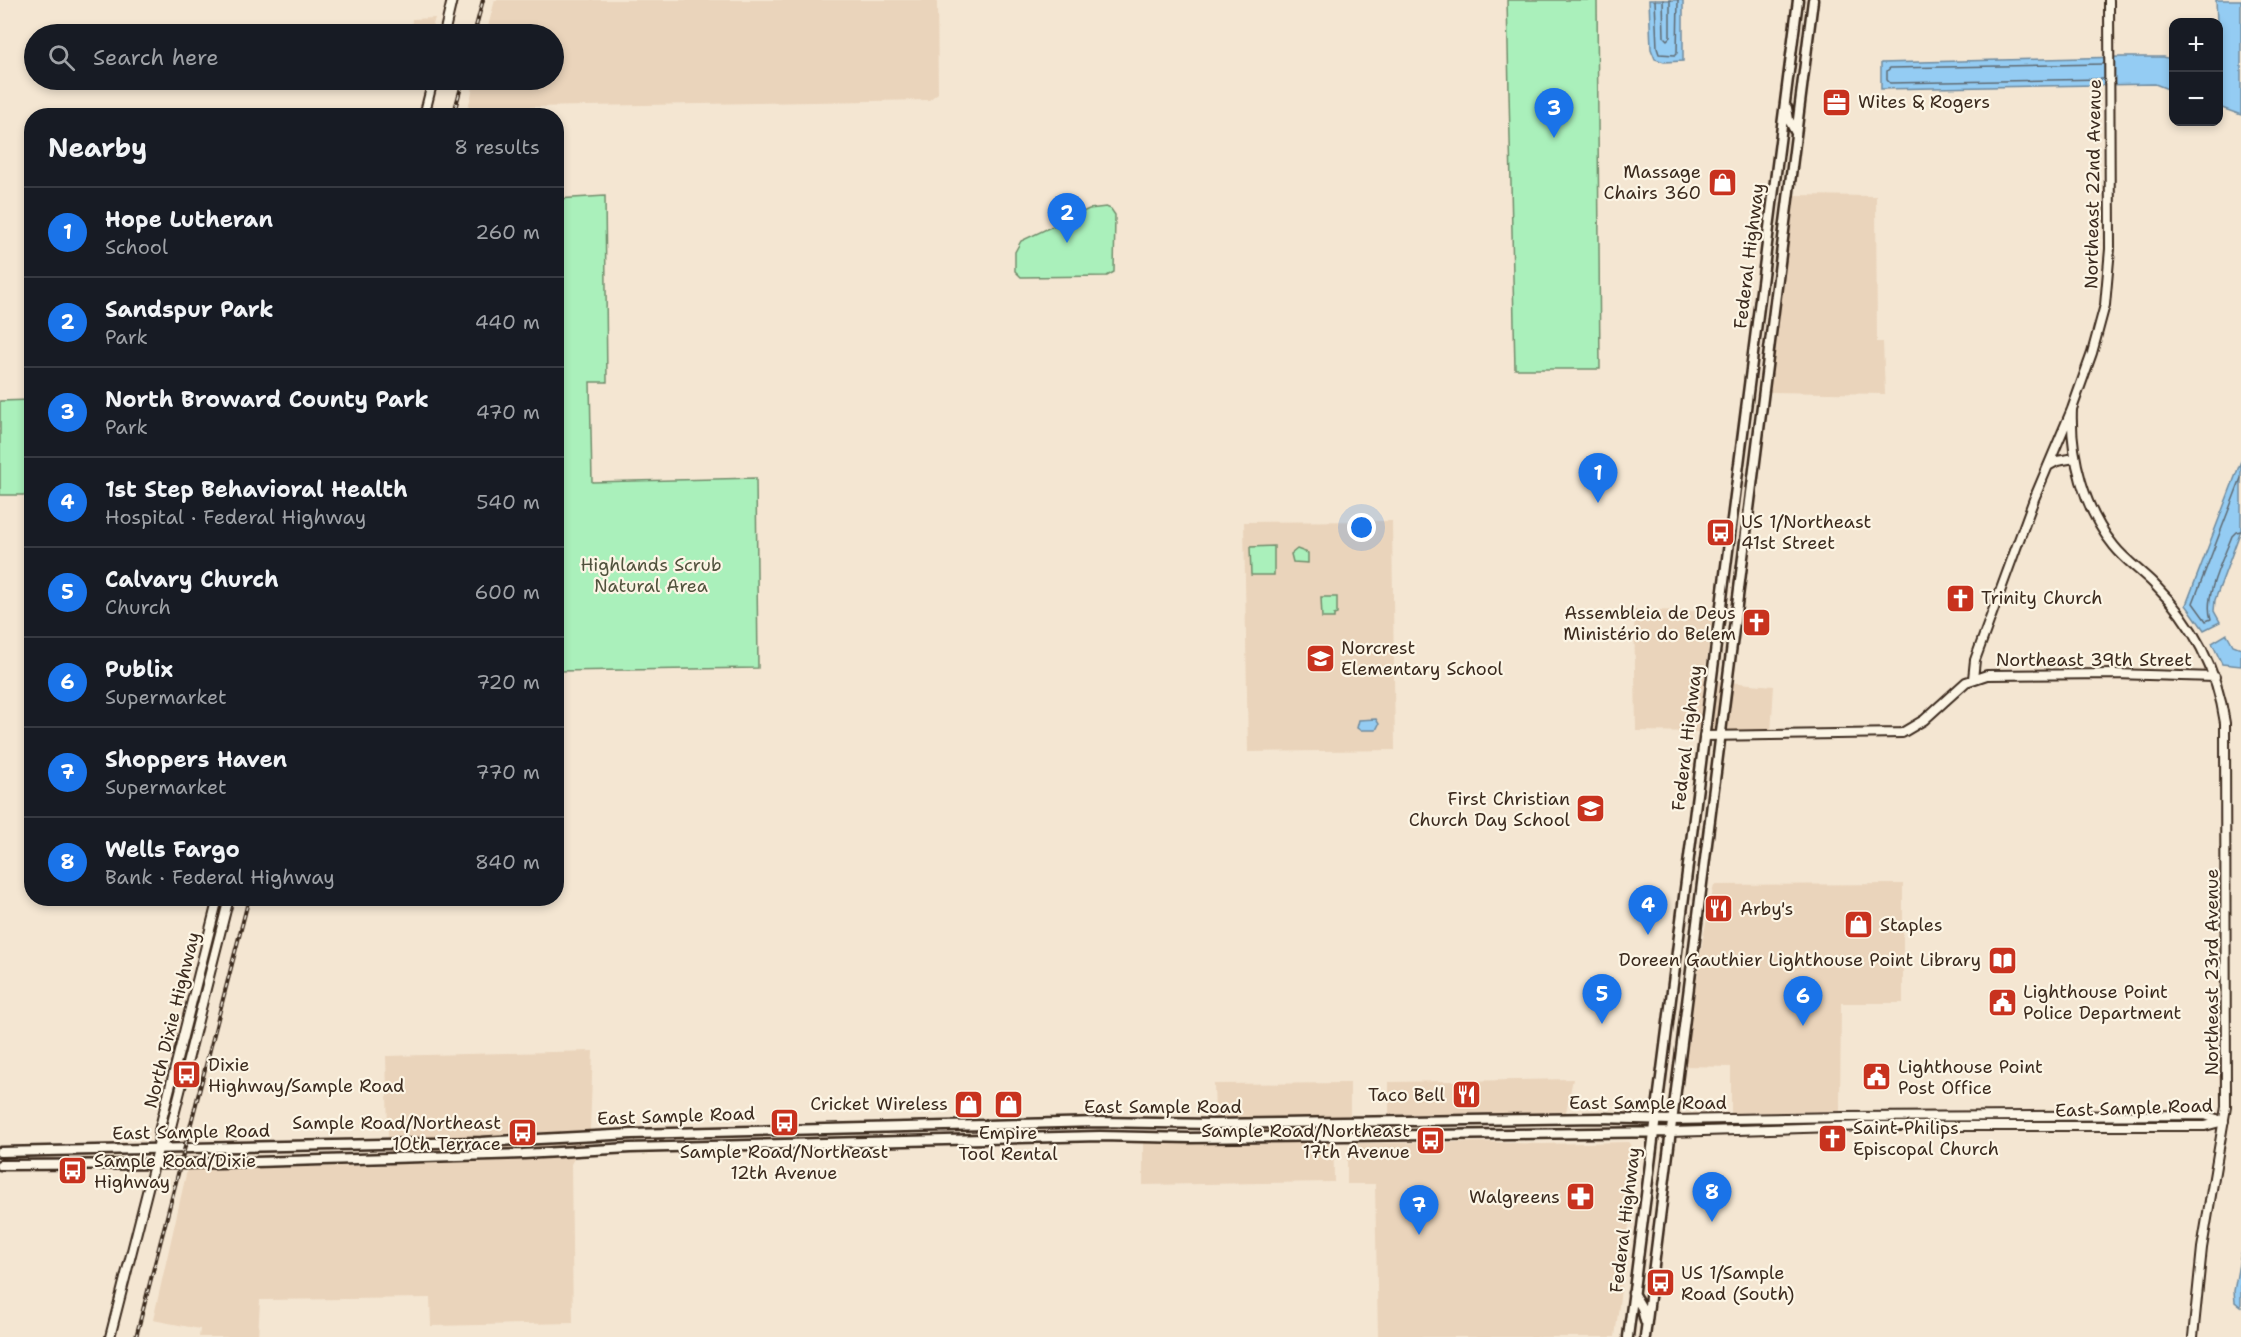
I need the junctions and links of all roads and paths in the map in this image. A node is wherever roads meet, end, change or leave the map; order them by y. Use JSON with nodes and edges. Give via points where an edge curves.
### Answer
{"nodes":[{"id":1,"x":452,"y":0,"type":"edge"},
{"id":2,"x":1798,"y":0,"type":"edge"},
{"id":3,"x":1813,"y":0,"type":"edge"},
{"id":4,"x":2109,"y":0,"type":"edge"},
{"id":5,"x":446,"y":24,"type":"edge"},
{"id":6,"x":430,"y":90,"type":"edge"},
{"id":7,"x":1786,"y":99,"type":"junction"},
{"id":8,"x":426,"y":108,"type":"edge"},
{"id":9,"x":1796,"y":133,"type":"junction"},
{"id":10,"x":1781,"y":137,"type":"junction"},
{"id":11,"x":1792,"y":162,"type":"junction"},
{"id":12,"x":1763,"y":274,"type":"junction"},
{"id":13,"x":1776,"y":296,"type":"junction"},
{"id":14,"x":1759,"y":305,"type":"junction"},
{"id":15,"x":1772,"y":325,"type":"junction"},
{"id":16,"x":2072,"y":409,"type":"junction"},
{"id":17,"x":1742,"y":446,"type":"junction"},
{"id":18,"x":2074,"y":458,"type":"junction"},
{"id":19,"x":2048,"y":466,"type":"junction"},
{"id":20,"x":1738,"y":476,"type":"junction"},
{"id":21,"x":1752,"y":480,"type":"junction"},
{"id":22,"x":1749,"y":505,"type":"junction"},
{"id":23,"x":2215,"y":677,"type":"junction"},
{"id":24,"x":1973,"y":679,"type":"junction"},
{"id":25,"x":1704,"y":736,"type":"junction"},
{"id":26,"x":1720,"y":736,"type":"junction"},
{"id":27,"x":216,"y":906,"type":"edge"},
{"id":28,"x":226,"y":906,"type":"edge"},
{"id":29,"x":1681,"y":916,"type":"junction"},
{"id":30,"x":1693,"y":946,"type":"junction"},
{"id":31,"x":1677,"y":951,"type":"junction"},
{"id":32,"x":1690,"y":972,"type":"junction"},
{"id":33,"x":2160,"y":1115,"type":"junction"},
{"id":34,"x":1843,"y":1117,"type":"junction"},
{"id":35,"x":1655,"y":1118,"type":"junction"},
{"id":36,"x":1671,"y":1120,"type":"junction"},
{"id":37,"x":2224,"y":1121,"type":"junction"},
{"id":38,"x":2160,"y":1126,"type":"junction"},
{"id":39,"x":1836,"y":1127,"type":"junction"},
{"id":40,"x":1653,"y":1132,"type":"junction"},
{"id":41,"x":1670,"y":1132,"type":"junction"},
{"id":42,"x":569,"y":1137,"type":"junction"},
{"id":43,"x":361,"y":1144,"type":"junction"},
{"id":44,"x":158,"y":1149,"type":"junction"},
{"id":45,"x":0,"y":1152,"type":"edge"},
{"id":46,"x":557,"y":1152,"type":"junction"},
{"id":47,"x":343,"y":1159,"type":"junction"},
{"id":48,"x":154,"y":1164,"type":"junction"},
{"id":49,"x":0,"y":1165,"type":"edge"},
{"id":50,"x":1633,"y":1293,"type":"junction"},
{"id":51,"x":1646,"y":1332,"type":"edge"},
{"id":52,"x":110,"y":1337,"type":"edge"},
{"id":53,"x":1628,"y":1337,"type":"edge"},
{"id":54,"x":2193,"y":1337,"type":"edge"}],
"edges":[{"from":1,"to":5,"type":"street"},
{"from":2,"to":7,"type":"main road","name":"Federal Highway"},
{"from":3,"to":9,"type":"main road","name":"Federal Highway"},
{"from":4,"to":16,"type":"street","name":"Northeast 22nd Avenue","via":[[2109,283],[2099,330]]},
{"from":6,"to":8,"type":"street"},
{"from":7,"to":9,"type":"main road","via":[[1789,120]]},
{"from":7,"to":10,"type":"main road","name":"Federal Highway"},
{"from":9,"to":11,"type":"main road","name":"Federal Highway"},
{"from":10,"to":11,"type":"main road","via":[[1789,147]]},
{"from":10,"to":12,"type":"main road","name":"Federal Highway"},
{"from":11,"to":13,"type":"main road","name":"Federal Highway"},
{"from":12,"to":13,"type":"main road"},
{"from":12,"to":14,"type":"main road","name":"Federal Highway"},
{"from":13,"to":15,"type":"main road","name":"Federal Highway"},
{"from":14,"to":15,"type":"main road","via":[[1768,310]]},
{"from":14,"to":17,"type":"main road","name":"Federal Highway"},
{"from":15,"to":21,"type":"main road","name":"Federal Highway"},
{"from":16,"to":18,"type":"street","name":"Northeast 23rd Avenue"},
{"from":16,"to":19,"type":"street","name":"Northeast 22nd Avenue"},
{"from":17,"to":20,"type":"main road","name":"Federal Highway"},
{"from":17,"to":21,"type":"main road"},
{"from":18,"to":19,"type":"street"},
{"from":18,"to":23,"type":"street","name":"Northeast 23rd Avenue","via":[[2103,530],[2115,548],[2181,614],[2200,642]]},
{"from":19,"to":24,"type":"street","name":"Northeast 22nd Avenue","via":[[1975,660]]},
{"from":20,"to":22,"type":"main road"},
{"from":20,"to":25,"type":"main road","name":"Federal Highway"},
{"from":21,"to":22,"type":"main road","name":"Federal Highway"},
{"from":22,"to":26,"type":"main road","name":"Federal Highway"},
{"from":23,"to":24,"type":"street","name":"Northeast 39th Street","via":[[2002,674]]},
{"from":23,"to":37,"type":"street","name":"Northeast 23rd Avenue","via":[[2225,723]]},
{"from":24,"to":26,"type":"street","name":"Northeast 39th Street","via":[[1902,733]]},
{"from":25,"to":26,"type":"street","name":"Northeast 39th Street"},
{"from":25,"to":29,"type":"main road","name":"Federal Highway"},
{"from":26,"to":30,"type":"main road","name":"Federal Highway"},
{"from":27,"to":44,"type":"street","name":"North Dixie Highway","via":[[159,1131]]},
{"from":28,"to":44,"type":"street","name":"North Dixie Highway","via":[[169,1136]]},
{"from":29,"to":30,"type":"main road"},
{"from":29,"to":31,"type":"main road","name":"Federal Highway"},
{"from":30,"to":32,"type":"main road","name":"Federal Highway"},
{"from":31,"to":32,"type":"main road"},
{"from":31,"to":35,"type":"main road","name":"Federal Highway"},
{"from":32,"to":36,"type":"main road","name":"Federal Highway"},
{"from":33,"to":34,"type":"street","name":"East Sample Road"},
{"from":33,"to":37,"type":"street","name":"East Sample Road","via":[[2205,1115]]},
{"from":33,"to":38,"type":"street"},
{"from":34,"to":36,"type":"street","name":"East Sample Road"},
{"from":34,"to":39,"type":"street"},
{"from":35,"to":36,"type":"main road","name":"East Sample Road"},
{"from":35,"to":40,"type":"main road","name":"Federal Highway"},
{"from":35,"to":42,"type":"main road","name":"East Sample Road","via":[[1072,1123]]},
{"from":36,"to":41,"type":"main road","name":"Federal Highway"},
{"from":37,"to":38,"type":"street","name":"East Sample Road","via":[[2205,1126]]},
{"from":37,"to":54,"type":"street","name":"Northeast 23rd Avenue","via":[[2202,1248]]},
{"from":38,"to":39,"type":"street","name":"East Sample Road"},
{"from":39,"to":41,"type":"street","name":"East Sample Road"},
{"from":40,"to":41,"type":"main road","name":"East Sample Road"},
{"from":40,"to":46,"type":"main road","name":"East Sample Road","via":[[1100,1136]]},
{"from":40,"to":50,"type":"main road","name":"Federal Highway"},
{"from":41,"to":51,"type":"main road","name":"Federal Highway"},
{"from":42,"to":43,"type":"main road","name":"East Sample Road"},
{"from":42,"to":46,"type":"main road"},
{"from":43,"to":44,"type":"main road","name":"East Sample Road"},
{"from":43,"to":47,"type":"main road","via":[[349,1150]]},
{"from":44,"to":45,"type":"main road","name":"East Sample Road"},
{"from":44,"to":48,"type":"street","name":"North Dixie Highway"},
{"from":46,"to":47,"type":"main road","name":"East Sample Road"},
{"from":47,"to":48,"type":"main road","name":"East Sample Road"},
{"from":48,"to":49,"type":"main road","name":"East Sample Road"},
{"from":48,"to":52,"type":"street","name":"North Dixie Highway"},
{"from":50,"to":51,"type":"main road","via":[[1642,1308]]},
{"from":50,"to":53,"type":"main road","name":"Federal Highway"}]}
